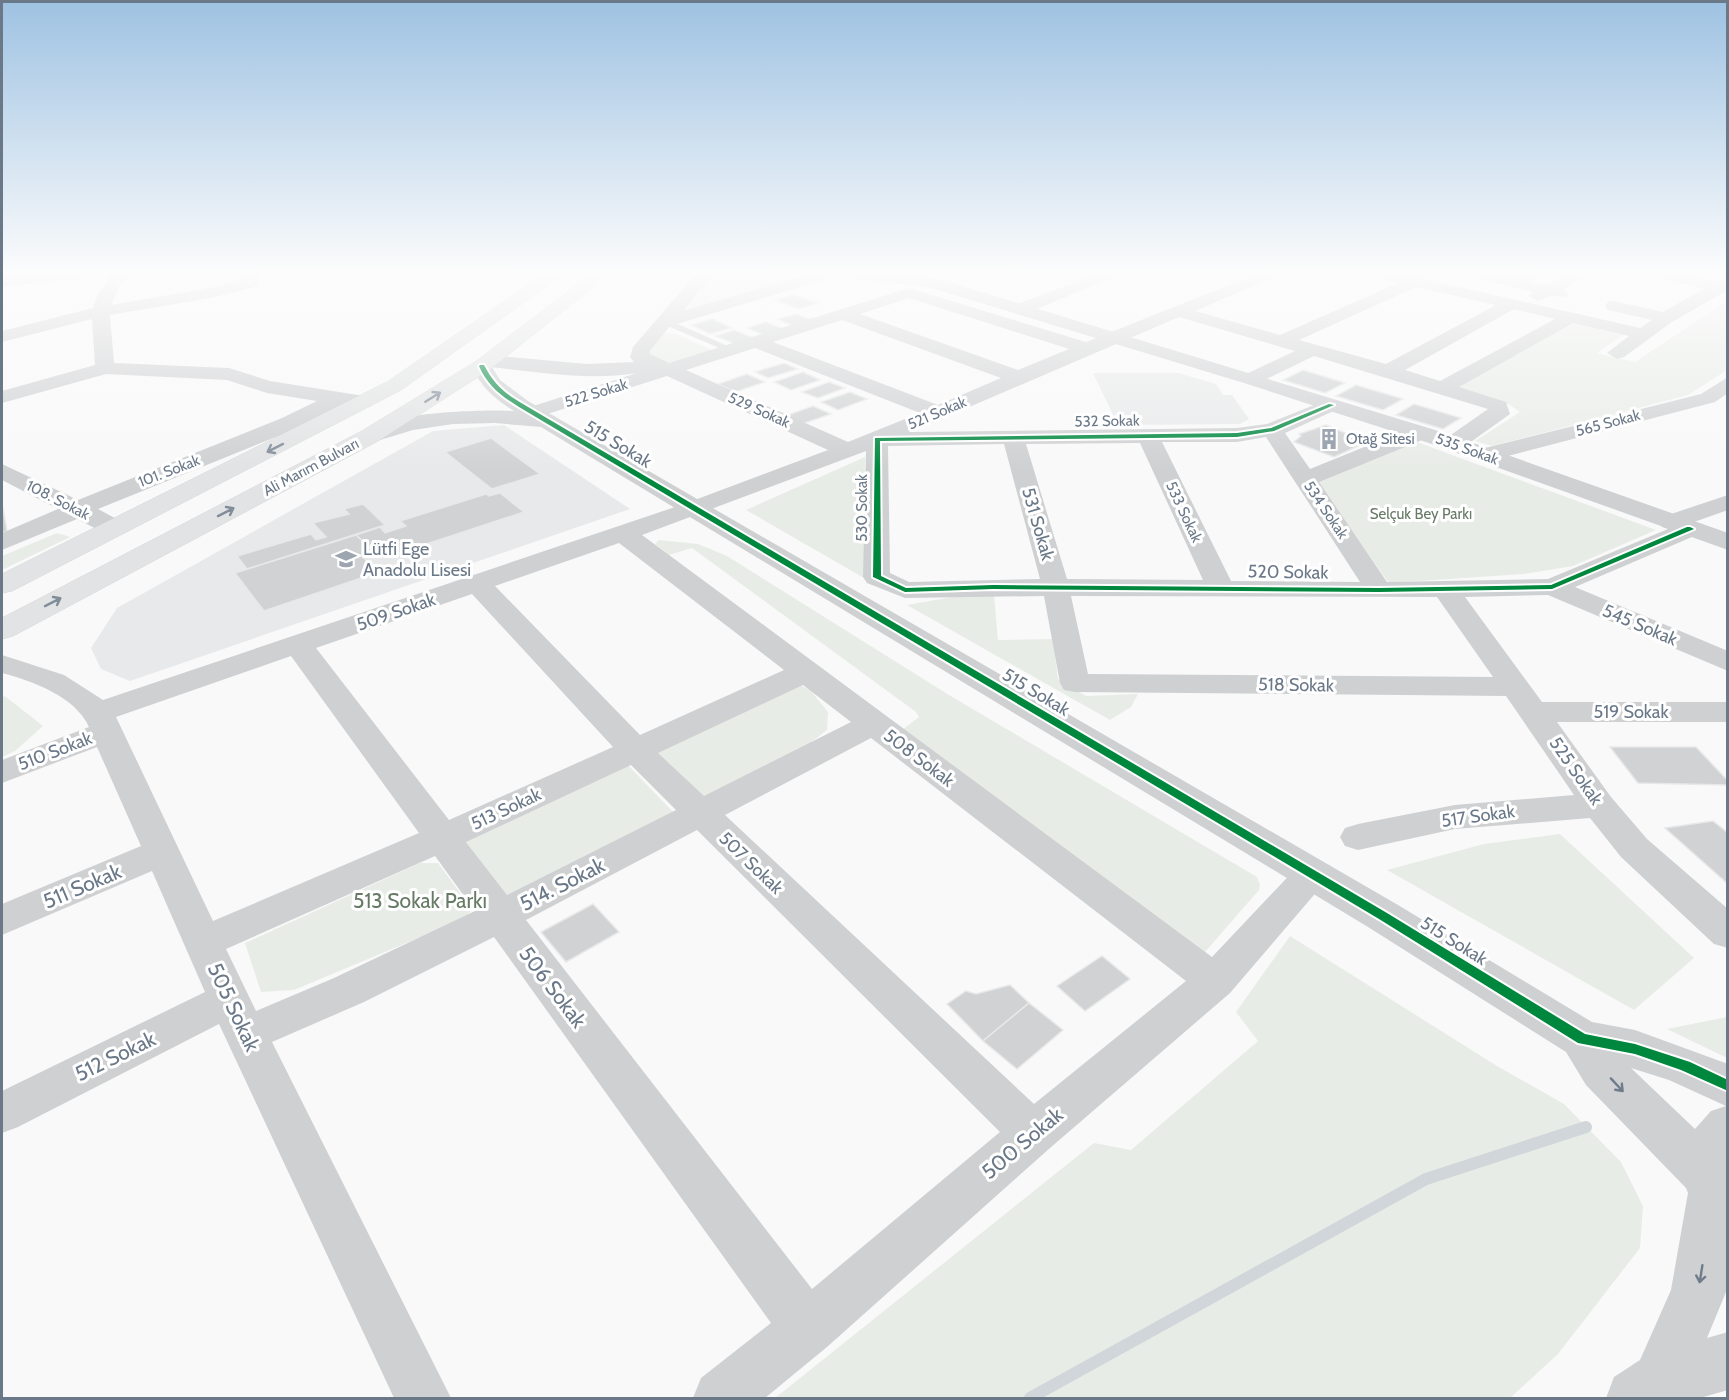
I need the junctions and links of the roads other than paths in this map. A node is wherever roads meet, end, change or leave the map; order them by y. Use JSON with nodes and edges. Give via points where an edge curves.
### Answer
{"nodes":[{"id":1,"x":102,"y":339,"type":"edge"},
{"id":2,"x":461,"y":339,"type":"edge"},
{"id":3,"x":516,"y":339,"type":"edge"},
{"id":4,"x":650,"y":339,"type":"edge"},
{"id":5,"x":707,"y":339,"type":"edge"},
{"id":6,"x":770,"y":339,"type":"edge"},
{"id":7,"x":913,"y":339,"type":"edge"},
{"id":8,"x":1059,"y":339,"type":"edge"},
{"id":9,"x":1109,"y":339,"type":"edge"},
{"id":10,"x":1117,"y":339,"type":"edge"},
{"id":11,"x":1275,"y":339,"type":"edge"},
{"id":12,"x":1285,"y":339,"type":"edge"},
{"id":13,"x":1447,"y":339,"type":"edge"},
{"id":14,"x":1531,"y":339,"type":"edge"},
{"id":15,"x":1636,"y":339,"type":"edge"},
{"id":16,"x":1281,"y":341,"type":"junction"},
{"id":17,"x":759,"y":343,"type":"junction"},
{"id":18,"x":1090,"y":349,"type":"junction"},
{"id":19,"x":1312,"y":350,"type":"junction"},
{"id":20,"x":734,"y":351,"type":"junction"},
{"id":21,"x":1617,"y":353,"type":"dead end"},
{"id":22,"x":485,"y":363,"type":"junction"},
{"id":23,"x":662,"y":367,"type":"junction"},
{"id":24,"x":105,"y":368,"type":"junction"},
{"id":25,"x":1388,"y":370,"type":"junction"},
{"id":26,"x":1021,"y":378,"type":"junction"},
{"id":27,"x":1251,"y":379,"type":"junction"},
{"id":28,"x":1728,"y":383,"type":"edge"},
{"id":29,"x":1442,"y":388,"type":"junction"},
{"id":30,"x":2,"y":397,"type":"edge"},
{"id":31,"x":336,"y":399,"type":"junction"},
{"id":32,"x":1718,"y":401,"type":"edge"},
{"id":33,"x":364,"y":402,"type":"junction"},
{"id":34,"x":1331,"y":405,"type":"junction"},
{"id":35,"x":938,"y":412,"type":"junction"},
{"id":36,"x":536,"y":418,"type":"junction"},
{"id":37,"x":1272,"y":429,"type":"junction"},
{"id":38,"x":1419,"y":433,"type":"junction"},
{"id":39,"x":370,"y":436,"type":"junction"},
{"id":40,"x":1148,"y":436,"type":"junction"},
{"id":41,"x":1013,"y":437,"type":"junction"},
{"id":42,"x":877,"y":439,"type":"junction"},
{"id":43,"x":1453,"y":444,"type":"junction"},
{"id":44,"x":847,"y":450,"type":"junction"},
{"id":45,"x":1485,"y":456,"type":"junction"},
{"id":46,"x":2,"y":471,"type":"edge"},
{"id":47,"x":1305,"y":478,"type":"junction"},
{"id":48,"x":1728,"y":502,"type":"edge"},
{"id":49,"x":693,"y":509,"type":"junction"},
{"id":50,"x":75,"y":510,"type":"junction"},
{"id":51,"x":1681,"y":526,"type":"junction"},
{"id":52,"x":115,"y":528,"type":"junction"},
{"id":53,"x":624,"y":534,"type":"junction"},
{"id":54,"x":2,"y":542,"type":"edge"},
{"id":55,"x":1728,"y":542,"type":"edge"},
{"id":56,"x":877,"y":577,"type":"joint"},
{"id":57,"x":2,"y":585,"type":"edge"},
{"id":58,"x":478,"y":585,"type":"junction"},
{"id":59,"x":1220,"y":587,"type":"junction"},
{"id":60,"x":1552,"y":587,"type":"junction"},
{"id":61,"x":1056,"y":588,"type":"junction"},
{"id":62,"x":1379,"y":590,"type":"junction"},
{"id":63,"x":1446,"y":590,"type":"junction"},
{"id":64,"x":2,"y":630,"type":"edge"},
{"id":65,"x":299,"y":646,"type":"junction"},
{"id":66,"x":1728,"y":662,"type":"edge"},
{"id":67,"x":2,"y":664,"type":"edge"},
{"id":68,"x":806,"y":672,"type":"junction"},
{"id":69,"x":1075,"y":683,"type":"joint"},
{"id":70,"x":1526,"y":699,"type":"junction"},
{"id":71,"x":1728,"y":712,"type":"edge"},
{"id":72,"x":103,"y":722,"type":"junction"},
{"id":73,"x":873,"y":724,"type":"junction"},
{"id":74,"x":634,"y":749,"type":"junction"},
{"id":75,"x":2,"y":772,"type":"edge"},
{"id":76,"x":1599,"y":805,"type":"junction"},
{"id":77,"x":700,"y":814,"type":"junction"},
{"id":78,"x":1358,"y":837,"type":"dead end"},
{"id":79,"x":442,"y":838,"type":"junction"},
{"id":80,"x":162,"y":852,"type":"junction"},
{"id":81,"x":1312,"y":875,"type":"junction"},
{"id":82,"x":501,"y":916,"type":"junction"},
{"id":83,"x":2,"y":920,"type":"edge"},
{"id":84,"x":1728,"y":933,"type":"edge"},
{"id":85,"x":204,"y":942,"type":"junction"},
{"id":86,"x":1215,"y":981,"type":"junction"},
{"id":87,"x":238,"y":1017,"type":"junction"},
{"id":88,"x":1582,"y":1039,"type":"junction"},
{"id":89,"x":1728,"y":1086,"type":"edge"},
{"id":90,"x":2,"y":1113,"type":"edge"},
{"id":91,"x":1728,"y":1127,"type":"edge"},
{"id":92,"x":1033,"y":1133,"type":"junction"},
{"id":93,"x":1717,"y":1198,"type":"edge"},
{"id":94,"x":808,"y":1328,"type":"junction"},
{"id":95,"x":1728,"y":1361,"type":"edge"},
{"id":96,"x":1651,"y":1391,"type":"edge"},
{"id":97,"x":423,"y":1398,"type":"edge"},
{"id":98,"x":721,"y":1398,"type":"edge"}],
"edges":[{"from":1,"to":24,"type":"street"},
{"from":2,"to":33,"type":"main road","name":"Ali Marım Bulvarı"},
{"from":3,"to":22,"type":"main road","name":"Ali Marım Bulvarı"},
{"from":4,"to":23,"type":"street","via":[[640,351],[640,357]]},
{"from":5,"to":20,"type":"lane"},
{"from":6,"to":17,"type":"street","name":"522 Sokak"},
{"from":7,"to":26,"type":"street"},
{"from":8,"to":18,"type":"street","name":"522 Sokak"},
{"from":9,"to":18,"type":"street","name":"521 Sokak"},
{"from":10,"to":27,"type":"street","name":"535 Sokak"},
{"from":11,"to":16,"type":"street"},
{"from":12,"to":16,"type":"street"},
{"from":13,"to":25,"type":"street"},
{"from":14,"to":29,"type":"street"},
{"from":15,"to":21,"type":"street"},
{"from":16,"to":19,"type":"street"},
{"from":17,"to":20,"type":"street","name":"522 Sokak"},
{"from":17,"to":35,"type":"street"},
{"from":18,"to":26,"type":"street","name":"521 Sokak"},
{"from":19,"to":25,"type":"street"},
{"from":19,"to":27,"type":"street"},
{"from":20,"to":23,"type":"street","name":"522 Sokak"},
{"from":22,"to":23,"type":"street","via":[[613,369]]},
{"from":22,"to":36,"type":"street","name":"515 Sokak","via":[[486,378],[495,388]]},
{"from":39,"to":22,"type":"main road","name":"Ali Marım Bulvarı","one_way":true},
{"from":23,"to":36,"type":"street","name":"522 Sokak"},
{"from":23,"to":44,"type":"street","name":"529 Sokak"},
{"from":24,"to":30,"type":"street"},
{"from":24,"to":31,"type":"street","via":[[229,374],[267,387]]},
{"from":25,"to":29,"type":"street"},
{"from":26,"to":35,"type":"street","name":"521 Sokak"},
{"from":27,"to":34,"type":"street","name":"535 Sokak"},
{"from":28,"to":32,"type":"street","name":"565 Sokak"},
{"from":29,"to":43,"type":"street","via":[[1499,406],[1498,414]]},
{"from":31,"to":33,"type":"street"},
{"from":31,"to":50,"type":"street","name":"101. Sokak","via":[[290,423]]},
{"from":32,"to":45,"type":"street","name":"565 Sokak"},
{"from":33,"to":52,"type":"main road","name":"Ali Marım Bulvarı","one_way":true},
{"from":34,"to":37,"type":"street","name":"532 Sokak"},
{"from":34,"to":38,"type":"street","name":"535 Sokak"},
{"from":35,"to":42,"type":"street","name":"521 Sokak"},
{"from":36,"to":39,"type":"street","name":"515 Sokak","via":[[496,414],[442,418]]},
{"from":36,"to":49,"type":"street","name":"515 Sokak"},
{"from":37,"to":40,"type":"street","name":"532 Sokak","via":[[1237,435]]},
{"from":37,"to":47,"type":"street","name":"534 Sokak"},
{"from":38,"to":43,"type":"street","name":"535 Sokak"},
{"from":38,"to":47,"type":"street"},
{"from":64,"to":39,"type":"main road","name":"Ali Marım Bulvarı","one_way":true},
{"from":40,"to":41,"type":"street","name":"532 Sokak"},
{"from":40,"to":59,"type":"street","name":"533 Sokak"},
{"from":41,"to":42,"type":"street","name":"532 Sokak"},
{"from":41,"to":61,"type":"street","name":"531 Sokak"},
{"from":42,"to":44,"type":"street","name":"521 Sokak"},
{"from":42,"to":56,"type":"street","name":"530 Sokak"},
{"from":43,"to":45,"type":"street","name":"535 Sokak"},
{"from":44,"to":49,"type":"street","name":"521 Sokak"},
{"from":45,"to":51,"type":"street","name":"535 Sokak"},
{"from":46,"to":50,"type":"street","name":"108. Sokak"},
{"from":47,"to":62,"type":"street","name":"534 Sokak"},
{"from":48,"to":51,"type":"street","name":"520 Sokak"},
{"from":49,"to":53,"type":"street","name":"509 Sokak"},
{"from":49,"to":81,"type":"street","name":"515 Sokak"},
{"from":50,"to":52,"type":"street","name":"108. Sokak"},
{"from":50,"to":54,"type":"street","name":"101. Sokak"},
{"from":51,"to":55,"type":"street","name":"535 Sokak"},
{"from":51,"to":60,"type":"street","name":"520 Sokak"},
{"from":52,"to":57,"type":"main road","name":"Ali Marım Bulvarı"},
{"from":53,"to":58,"type":"street","name":"509 Sokak"},
{"from":53,"to":68,"type":"street","name":"508 Sokak"},
{"from":56,"to":61,"type":"street","name":"520 Sokak","via":[[904,590]]},
{"from":58,"to":65,"type":"street","name":"509 Sokak"},
{"from":58,"to":74,"type":"street","name":"507 Sokak"},
{"from":59,"to":61,"type":"street","name":"520 Sokak"},
{"from":59,"to":62,"type":"street","name":"520 Sokak"},
{"from":60,"to":63,"type":"street","name":"520 Sokak"},
{"from":60,"to":66,"type":"street","name":"545 Sokak"},
{"from":61,"to":69,"type":"street","name":"531 Sokak"},
{"from":62,"to":63,"type":"street","name":"520 Sokak"},
{"from":63,"to":70,"type":"street","name":"525 Sokak"},
{"from":65,"to":72,"type":"street","name":"509 Sokak"},
{"from":65,"to":79,"type":"street","name":"506 Sokak"},
{"from":67,"to":72,"type":"street","name":"505 Sokak","via":[[37,672],[76,691]]},
{"from":68,"to":73,"type":"street","name":"508 Sokak"},
{"from":68,"to":74,"type":"street","name":"513 Sokak"},
{"from":69,"to":70,"type":"street","name":"518 Sokak"},
{"from":70,"to":71,"type":"street","name":"519 Sokak"},
{"from":70,"to":76,"type":"street","name":"525 Sokak"},
{"from":72,"to":75,"type":"street","name":"510 Sokak"},
{"from":72,"to":80,"type":"street","name":"505 Sokak"},
{"from":73,"to":77,"type":"street","name":"514. Sokak"},
{"from":73,"to":86,"type":"street","name":"508 Sokak"},
{"from":74,"to":77,"type":"street","name":"507 Sokak"},
{"from":74,"to":79,"type":"street","name":"513 Sokak"},
{"from":76,"to":78,"type":"street","name":"517 Sokak","via":[[1455,817]]},
{"from":76,"to":84,"type":"street","name":"525 Sokak","via":[[1634,848]]},
{"from":77,"to":82,"type":"street","name":"514. Sokak"},
{"from":77,"to":92,"type":"street","name":"507 Sokak"},
{"from":79,"to":82,"type":"street","name":"506 Sokak"},
{"from":79,"to":85,"type":"street","name":"513 Sokak"},
{"from":80,"to":83,"type":"street","name":"511 Sokak"},
{"from":80,"to":85,"type":"street","name":"505 Sokak"},
{"from":81,"to":86,"type":"street","name":"500 Sokak"},
{"from":81,"to":88,"type":"street","name":"515 Sokak"},
{"from":82,"to":87,"type":"street","name":"514. Sokak","via":[[349,990]]},
{"from":82,"to":94,"type":"street","name":"506 Sokak"},
{"from":85,"to":87,"type":"street","name":"505 Sokak"},
{"from":86,"to":92,"type":"street","name":"500 Sokak"},
{"from":87,"to":90,"type":"street","name":"512 Sokak"},
{"from":87,"to":97,"type":"street","name":"505 Sokak"},
{"from":88,"to":89,"type":"street","via":[[1635,1049]]},
{"from":88,"to":93,"type":"street","one_way":true,"via":[[1603,1071]]},
{"from":91,"to":93,"type":"street","via":[[1716,1135],[1707,1161]]},
{"from":92,"to":94,"type":"street","name":"500 Sokak"},
{"from":93,"to":96,"type":"street","one_way":true,"via":[[1698,1292]]},
{"from":94,"to":98,"type":"street","name":"500 Sokak"},
{"from":95,"to":96,"type":"street"}]}
